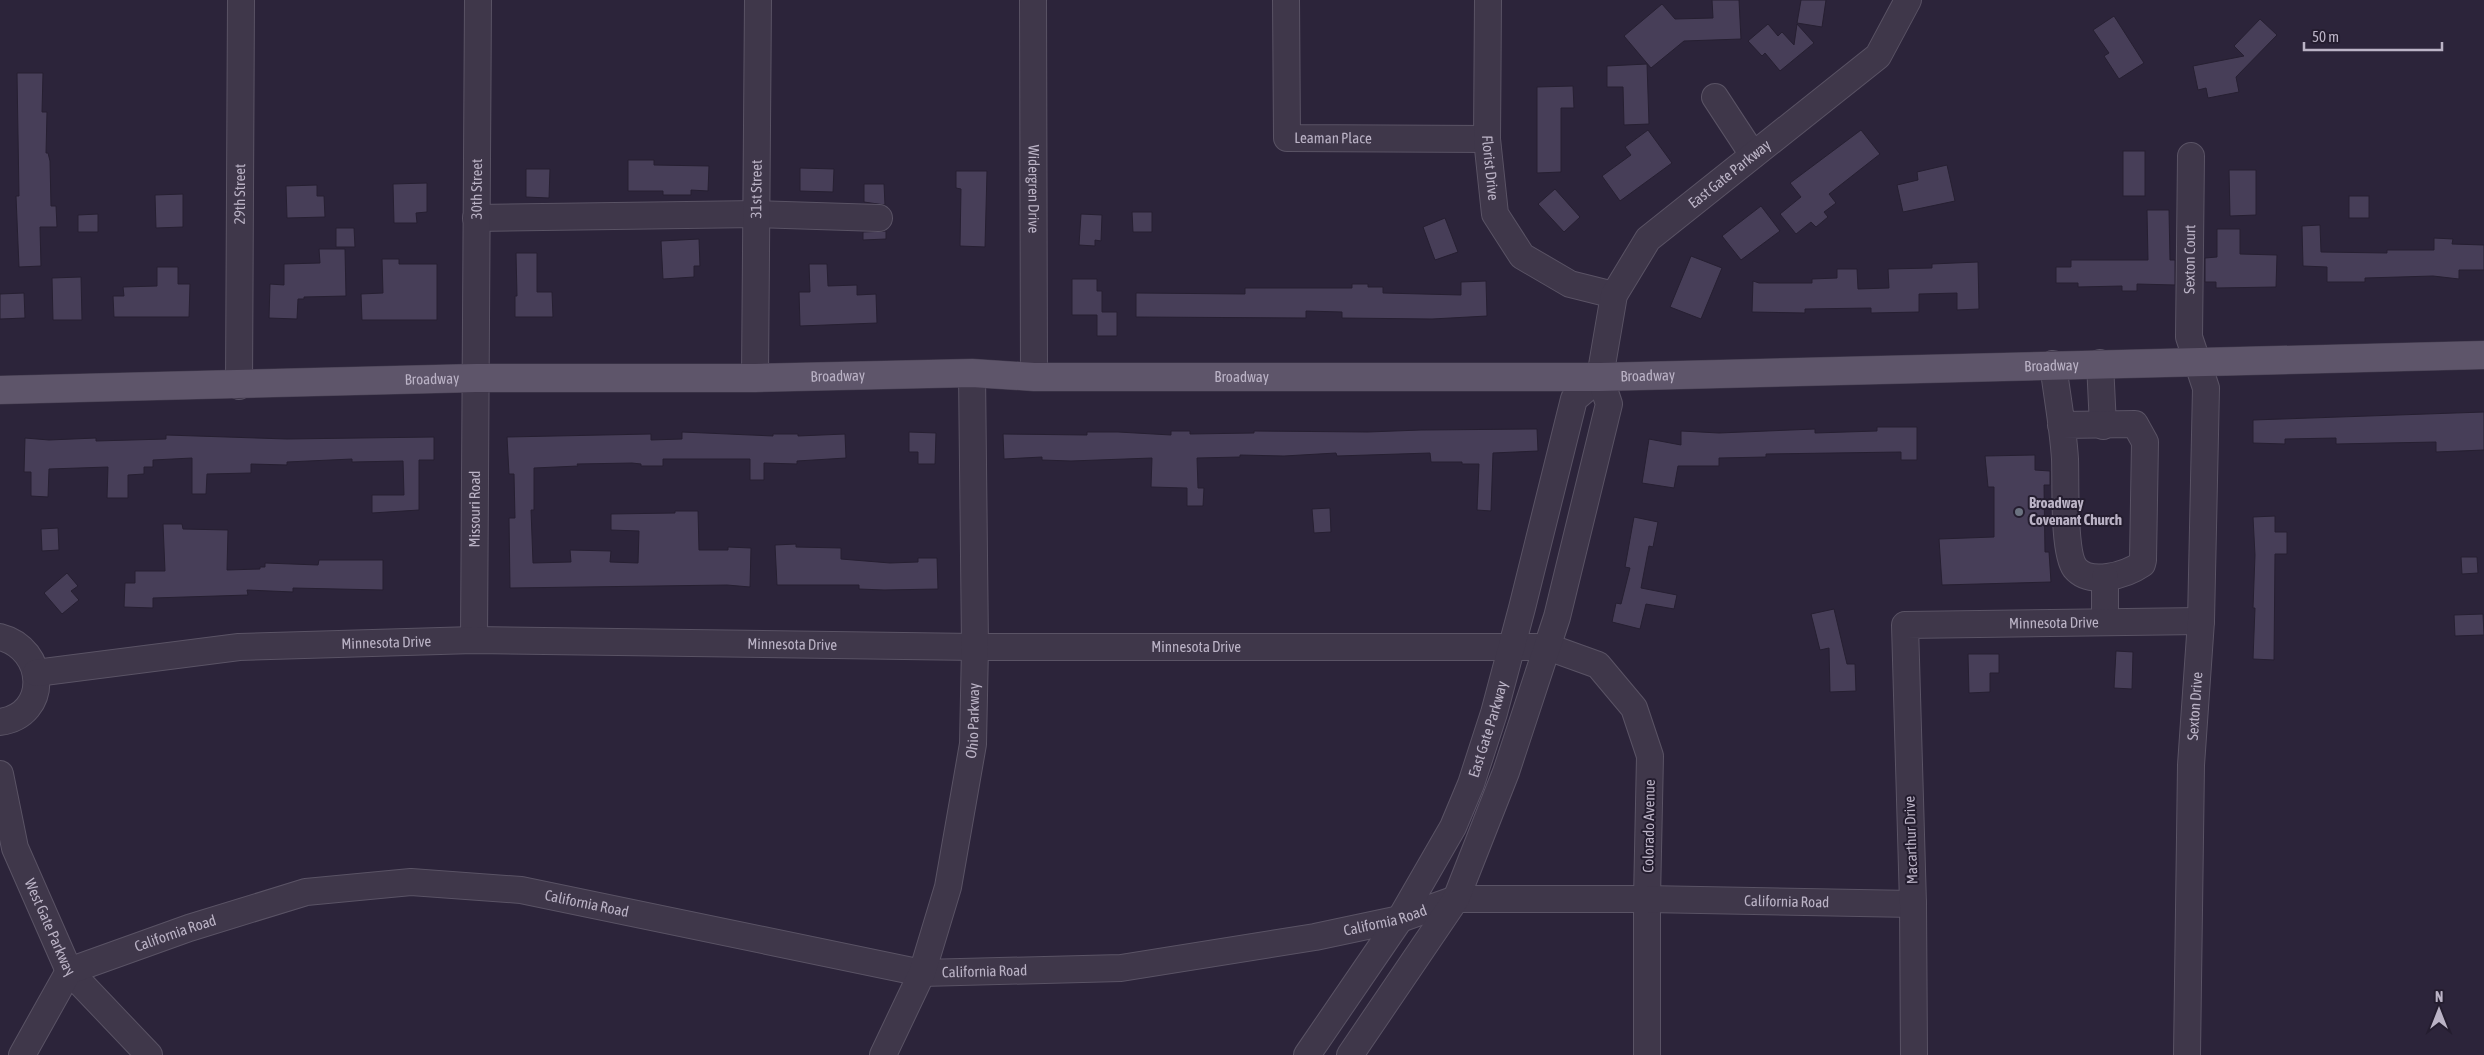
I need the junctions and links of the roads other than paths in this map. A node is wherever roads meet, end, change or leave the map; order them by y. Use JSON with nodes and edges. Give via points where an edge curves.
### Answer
{"nodes":[{"id":1,"x":241,"y":0,"type":"edge"},
{"id":2,"x":478,"y":0,"type":"edge"},
{"id":3,"x":758,"y":0,"type":"edge"},
{"id":4,"x":1033,"y":0,"type":"edge"},
{"id":5,"x":1286,"y":0,"type":"edge"},
{"id":6,"x":1488,"y":0,"type":"edge"},
{"id":7,"x":1908,"y":0,"type":"edge"},
{"id":8,"x":1715,"y":98,"type":"dead end"},
{"id":9,"x":1487,"y":139,"type":"junction"},
{"id":10,"x":1753,"y":155,"type":"junction"},
{"id":11,"x":2191,"y":156,"type":"dead end"},
{"id":12,"x":757,"y":214,"type":"junction"},
{"id":13,"x":476,"y":218,"type":"junction"},
{"id":14,"x":879,"y":218,"type":"dead end"},
{"id":15,"x":1614,"y":295,"type":"junction"},
{"id":16,"x":2484,"y":355,"type":"edge"},
{"id":17,"x":2196,"y":360,"type":"junction"},
{"id":18,"x":2100,"y":363,"type":"junction"},
{"id":19,"x":2053,"y":364,"type":"junction"},
{"id":20,"x":972,"y":373,"type":"junction"},
{"id":21,"x":1034,"y":377,"type":"junction"},
{"id":22,"x":1600,"y":377,"type":"junction"},
{"id":23,"x":476,"y":378,"type":"junction"},
{"id":24,"x":755,"y":378,"type":"junction"},
{"id":25,"x":239,"y":386,"type":"junction"},
{"id":26,"x":0,"y":390,"type":"edge"},
{"id":27,"x":2061,"y":425,"type":"junction"},
{"id":28,"x":2103,"y":426,"type":"junction"},
{"id":29,"x":2105,"y":578,"type":"junction"},
{"id":30,"x":2201,"y":621,"type":"junction"},
{"id":31,"x":2105,"y":622,"type":"junction"},
{"id":32,"x":1905,"y":625,"type":"joint"},
{"id":33,"x":1,"y":630,"type":"edge"},
{"id":34,"x":474,"y":640,"type":"junction"},
{"id":35,"x":975,"y":647,"type":"junction"},
{"id":36,"x":1511,"y":647,"type":"junction"},
{"id":37,"x":1548,"y":647,"type":"junction"},
{"id":38,"x":36,"y":673,"type":"junction"},
{"id":39,"x":0,"y":722,"type":"edge"},
{"id":40,"x":0,"y":774,"type":"edge"},
{"id":41,"x":1456,"y":899,"type":"junction"},
{"id":42,"x":1647,"y":899,"type":"junction"},
{"id":43,"x":1913,"y":904,"type":"junction"},
{"id":44,"x":1400,"y":919,"type":"junction"},
{"id":45,"x":69,"y":971,"type":"junction"},
{"id":46,"x":922,"y":973,"type":"junction"},
{"id":47,"x":22,"y":1055,"type":"edge"},
{"id":48,"x":149,"y":1055,"type":"edge"},
{"id":49,"x":883,"y":1055,"type":"edge"},
{"id":50,"x":1307,"y":1055,"type":"edge"},
{"id":51,"x":1350,"y":1055,"type":"edge"},
{"id":52,"x":1648,"y":1055,"type":"edge"},
{"id":53,"x":1914,"y":1055,"type":"edge"},
{"id":54,"x":2187,"y":1055,"type":"edge"}],
"edges":[{"from":1,"to":25,"type":"street","name":"29th Street"},
{"from":2,"to":13,"type":"street","name":"30th Street"},
{"from":3,"to":12,"type":"street","name":"31st Street"},
{"from":4,"to":21,"type":"street","name":"Widergren Drive"},
{"from":5,"to":9,"type":"street","name":"Leaman Place","via":[[1287,138]]},
{"from":6,"to":9,"type":"street","name":"Florist Drive"},
{"from":7,"to":10,"type":"street","name":"East Gate Parkway","via":[[1878,56]]},
{"from":8,"to":10,"type":"street"},
{"from":9,"to":15,"type":"street","name":"Florist Drive","via":[[1495,214],[1522,256],[1570,284]]},
{"from":10,"to":15,"type":"street","name":"East Gate Parkway","via":[[1648,239]]},
{"from":11,"to":17,"type":"street","name":"Sexton Court","via":[[2188,337]]},
{"from":12,"to":13,"type":"street"},
{"from":12,"to":14,"type":"street"},
{"from":12,"to":24,"type":"street","name":"31st Street"},
{"from":13,"to":23,"type":"street","name":"30th Street"},
{"from":15,"to":22,"type":"street","name":"East Gate Parkway"},
{"from":16,"to":17,"type":"main road","name":"Broadway"},
{"from":17,"to":18,"type":"main road","name":"Broadway"},
{"from":17,"to":30,"type":"street","name":"Sexton Drive","via":[[2206,388]]},
{"from":18,"to":19,"type":"main road","name":"Broadway"},
{"from":18,"to":28,"type":"street"},
{"from":19,"to":22,"type":"main road","name":"Broadway"},
{"from":19,"to":27,"type":"street"},
{"from":20,"to":21,"type":"main road","name":"Broadway"},
{"from":20,"to":24,"type":"main road","name":"Broadway"},
{"from":20,"to":35,"type":"street","name":"Ohio Parkway"},
{"from":21,"to":22,"type":"main road","name":"Broadway"},
{"from":22,"to":36,"type":"street","name":"East Gate Parkway","via":[[1574,399]]},
{"from":22,"to":37,"type":"street","name":"East Gate Parkway","via":[[1609,404]]},
{"from":23,"to":24,"type":"main road","name":"Broadway"},
{"from":23,"to":25,"type":"main road","name":"Broadway"},
{"from":23,"to":34,"type":"street","name":"Missouri Road"},
{"from":25,"to":26,"type":"main road","name":"Broadway"},
{"from":27,"to":28,"type":"street"},
{"from":27,"to":29,"type":"street","via":[[2069,552],[2076,568],[2091,577]]},
{"from":28,"to":29,"type":"street","via":[[2135,424],[2145,442],[2142,564]]},
{"from":29,"to":31,"type":"street"},
{"from":30,"to":31,"type":"street","name":"Minnesota Drive"},
{"from":30,"to":54,"type":"street","name":"Sexton Drive","via":[[2191,765]]},
{"from":31,"to":32,"type":"street","name":"Minnesota Drive"},
{"from":32,"to":43,"type":"street","name":"Macarthur Drive"},
{"from":33,"to":38,"type":"street","via":[[32,659]]},
{"from":34,"to":35,"type":"street","name":"Minnesota Drive"},
{"from":34,"to":38,"type":"street","name":"Minnesota Drive","via":[[239,648]]},
{"from":35,"to":36,"type":"street","name":"Minnesota Drive"},
{"from":35,"to":46,"type":"street","name":"Ohio Parkway","via":[[973,744],[948,887]]},
{"from":36,"to":37,"type":"street","name":"Minnesota Drive"},
{"from":36,"to":44,"type":"street","name":"East Gate Parkway","via":[[1471,784],[1453,827]]},
{"from":37,"to":41,"type":"street","name":"East Gate Parkway","via":[[1506,772]]},
{"from":37,"to":42,"type":"street","name":"Colorado Avenue","via":[[1598,665],[1634,708],[1650,756]]},
{"from":38,"to":39,"type":"street","via":[[33,698],[25,709],[15,718]]},
{"from":40,"to":45,"type":"street","name":"West Gate Parkway","via":[[15,848]]},
{"from":41,"to":42,"type":"street","name":"California Road"},
{"from":41,"to":44,"type":"street","name":"California Road"},
{"from":41,"to":51,"type":"street","name":"East Gate Parkway"},
{"from":42,"to":43,"type":"street","name":"California Road"},
{"from":42,"to":52,"type":"street","name":"Colorado Avenue"},
{"from":43,"to":53,"type":"street","name":"Macarthur Drive"},
{"from":44,"to":46,"type":"street","name":"California Road","via":[[1316,937],[1121,968]]},
{"from":44,"to":50,"type":"street","name":"East Gate Parkway"},
{"from":45,"to":46,"type":"street","name":"California Road","via":[[189,928],[306,892],[411,882],[521,890]]},
{"from":45,"to":47,"type":"street"},
{"from":45,"to":48,"type":"street","name":"West Gate Parkway"},
{"from":46,"to":49,"type":"street","name":"Ohio Parkway"}]}
